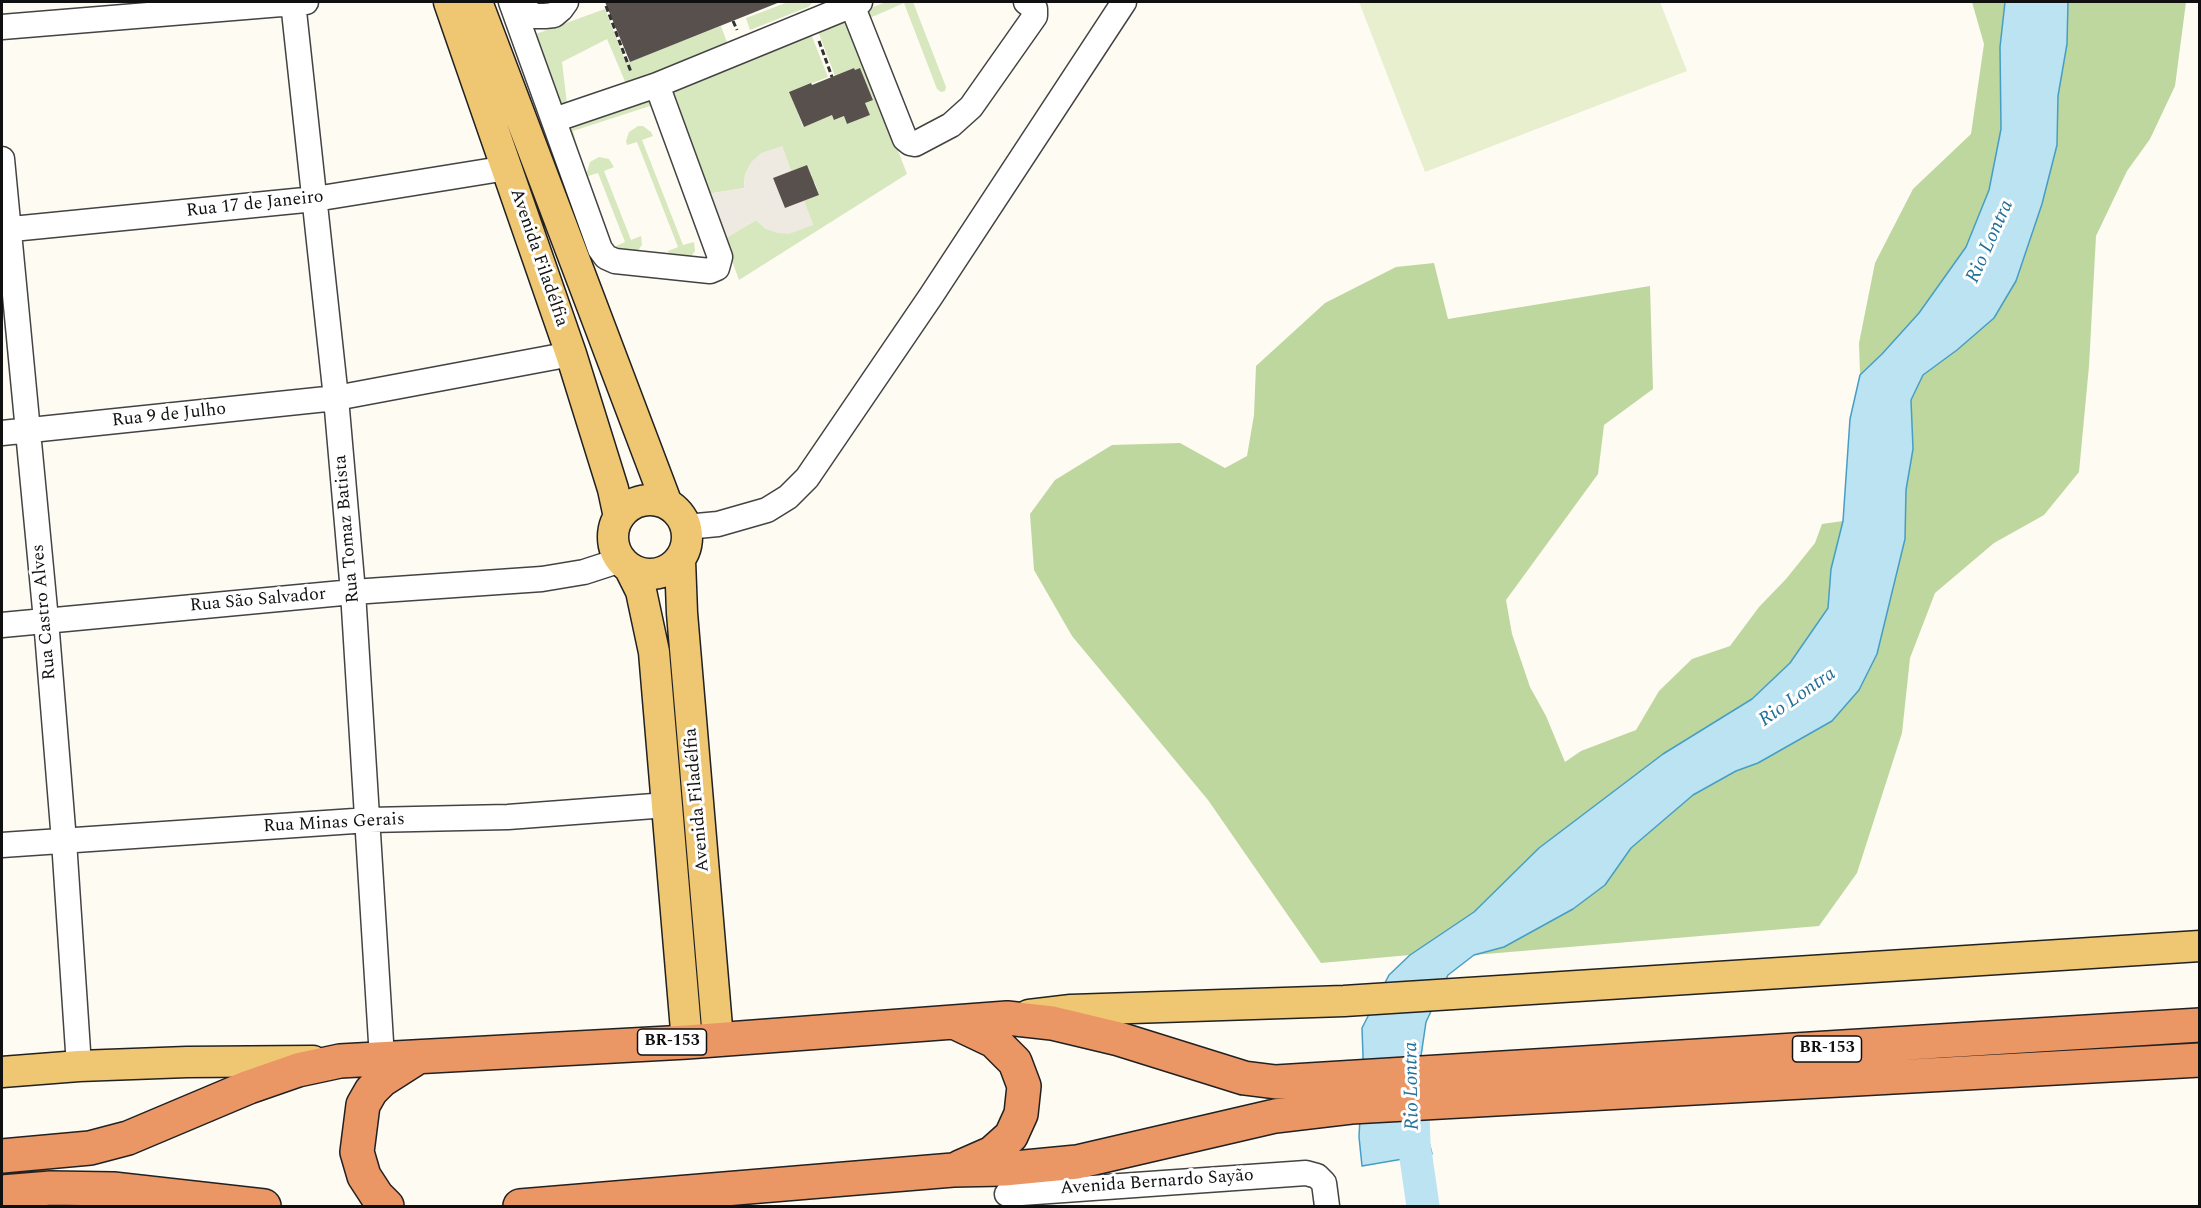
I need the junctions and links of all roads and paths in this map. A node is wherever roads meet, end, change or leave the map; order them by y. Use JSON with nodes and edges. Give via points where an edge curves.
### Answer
{"nodes":[{"id":1,"x":297,"y":2,"type":"edge"},
{"id":2,"x":449,"y":2,"type":"edge"},
{"id":3,"x":477,"y":2,"type":"edge"},
{"id":4,"x":511,"y":2,"type":"edge"},
{"id":5,"x":518,"y":2,"type":"edge"},
{"id":6,"x":566,"y":2,"type":"edge"},
{"id":7,"x":1026,"y":2,"type":"edge"},
{"id":8,"x":1124,"y":2,"type":"edge"},
{"id":9,"x":856,"y":3,"type":"edge"},
{"id":10,"x":606,"y":6,"type":"dead end"},
{"id":11,"x":812,"y":21,"type":"junction"},
{"id":12,"x":2,"y":27,"type":"edge"},
{"id":13,"x":628,"y":62,"type":"dead end"},
{"id":14,"x":832,"y":77,"type":"dead end"},
{"id":15,"x":657,"y":85,"type":"junction"},
{"id":16,"x":554,"y":120,"type":"junction"},
{"id":17,"x":2,"y":159,"type":"edge"},
{"id":18,"x":507,"y":168,"type":"junction"},
{"id":19,"x":315,"y":200,"type":"junction"},
{"id":20,"x":5,"y":230,"type":"edge"},
{"id":21,"x":571,"y":354,"type":"junction"},
{"id":22,"x":336,"y":398,"type":"junction"},
{"id":23,"x":28,"y":430,"type":"junction"},
{"id":24,"x":2,"y":433,"type":"edge"},
{"id":25,"x":667,"y":504,"type":"junction"},
{"id":26,"x":619,"y":517,"type":"junction"},
{"id":27,"x":686,"y":528,"type":"junction"},
{"id":28,"x":680,"y":560,"type":"junction"},
{"id":29,"x":626,"y":565,"type":"junction"},
{"id":30,"x":353,"y":592,"type":"junction"},
{"id":31,"x":46,"y":620,"type":"junction"},
{"id":32,"x":2,"y":625,"type":"edge"},
{"id":33,"x":667,"y":806,"type":"junction"},
{"id":34,"x":369,"y":820,"type":"junction"},
{"id":35,"x":64,"y":841,"type":"junction"},
{"id":36,"x":2,"y":845,"type":"edge"},
{"id":37,"x":2199,"y":946,"type":"edge"},
{"id":38,"x":1007,"y":1018,"type":"junction"},
{"id":39,"x":954,"y":1022,"type":"junction"},
{"id":40,"x":2199,"y":1025,"type":"edge"},
{"id":41,"x":703,"y":1041,"type":"junction"},
{"id":42,"x":420,"y":1056,"type":"junction"},
{"id":43,"x":382,"y":1058,"type":"junction"},
{"id":44,"x":2199,"y":1060,"type":"edge"},
{"id":45,"x":340,"y":1061,"type":"junction"},
{"id":46,"x":79,"y":1066,"type":"junction"},
{"id":47,"x":2,"y":1072,"type":"edge"},
{"id":48,"x":1455,"y":1088,"type":"junction"},
{"id":49,"x":1351,"y":1092,"type":"junction"},
{"id":50,"x":2,"y":1156,"type":"edge"},
{"id":51,"x":953,"y":1170,"type":"junction"},
{"id":52,"x":1006,"y":1190,"type":"edge"},
{"id":53,"x":2,"y":1192,"type":"edge"},
{"id":54,"x":698,"y":1199,"type":"edge"},
{"id":55,"x":264,"y":1206,"type":"edge"},
{"id":56,"x":387,"y":1206,"type":"edge"},
{"id":57,"x":520,"y":1206,"type":"edge"},
{"id":58,"x":1327,"y":1206,"type":"edge"}],
"edges":[{"from":1,"to":12,"type":"street"},
{"from":1,"to":19,"type":"street","name":"Rua Tomaz Batista"},
{"from":2,"to":18,"type":"main road","name":"Avenida Filadélfia"},
{"from":3,"to":25,"type":"main road","name":"Avenida Filadélfia"},
{"from":4,"to":16,"type":"street"},
{"from":5,"to":6,"type":"street","via":[[536,16],[554,15]]},
{"from":7,"to":9,"type":"street","via":[[1035,9],[1035,16],[971,107],[951,125],[915,144],[905,139]]},
{"from":8,"to":27,"type":"street","via":[[807,478],[789,497],[767,510],[718,524]]},
{"from":9,"to":11,"type":"street"},
{"from":10,"to":13,"type":"path"},
{"from":11,"to":14,"type":"path"},
{"from":11,"to":15,"type":"street"},
{"from":15,"to":16,"type":"street"},
{"from":15,"to":16,"type":"street","via":[[720,257],[717,268],[710,272],[606,257]]},
{"from":17,"to":20,"type":"street","name":"Rua Castro Alves"},
{"from":18,"to":19,"type":"street","name":"Rua 17 de Janeiro"},
{"from":18,"to":21,"type":"main road","name":"Avenida Filadélfia"},
{"from":19,"to":20,"type":"street","name":"Rua 17 de Janeiro"},
{"from":19,"to":22,"type":"street","name":"Rua Tomaz Batista"},
{"from":20,"to":23,"type":"street","name":"Rua Castro Alves"},
{"from":21,"to":22,"type":"street","name":"Rua 9 de Julho"},
{"from":21,"to":26,"type":"main road","name":"Avenida Filadélfia","via":[[614,489]]},
{"from":22,"to":23,"type":"street","name":"Rua 9 de Julho"},
{"from":22,"to":30,"type":"street","name":"Rua Tomaz Batista"},
{"from":23,"to":24,"type":"street","name":"Rua 9 de Julho"},
{"from":23,"to":31,"type":"street","name":"Rua Castro Alves"},
{"from":25,"to":26,"type":"main road","via":[[635,503]]},
{"from":25,"to":27,"type":"main road"},
{"from":26,"to":29,"type":"main road","via":[[613,539],[615,550]]},
{"from":27,"to":28,"type":"main road","via":[[685,550]]},
{"from":28,"to":29,"type":"main road","via":[[672,568],[651,575]]},
{"from":28,"to":41,"type":"main road","name":"Avenida Filadélfia"},
{"from":29,"to":30,"type":"street","name":"Rua São Salvador","via":[[542,579]]},
{"from":29,"to":33,"type":"main road","name":"Avenida Filadélfia","via":[[641,591],[654,652]]},
{"from":30,"to":31,"type":"street","name":"Rua São Salvador"},
{"from":30,"to":34,"type":"street","name":"Rua Tomaz Batista"},
{"from":31,"to":32,"type":"street","name":"Rua São Salvador"},
{"from":31,"to":35,"type":"street","name":"Rua Castro Alves"},
{"from":33,"to":34,"type":"street","name":"Rua Minas Gerais","via":[[508,817]]},
{"from":33,"to":41,"type":"main road","name":"Avenida Filadélfia"},
{"from":34,"to":35,"type":"street","name":"Rua Minas Gerais"},
{"from":34,"to":43,"type":"street","name":"Rua Tomaz Batista"},
{"from":35,"to":36,"type":"street","name":"Rua Minas Gerais"},
{"from":35,"to":46,"type":"street","name":"Rua Castro Alves"},
{"from":37,"to":38,"type":"main road","via":[[1344,1001],[1071,1010]]},
{"from":38,"to":39,"type":"highway","number":"BR-153"},
{"from":38,"to":49,"type":"highway","number":"BR-153","via":[[1046,1022],[1119,1039],[1244,1078]]},
{"from":39,"to":41,"type":"highway","number":"BR-153"},
{"from":39,"to":51,"type":"highway","via":[[994,1041],[1015,1062],[1024,1086],[1021,1114],[1011,1136],[992,1153]]},
{"from":40,"to":48,"type":"highway","number":"BR-153"},
{"from":41,"to":42,"type":"highway","number":"BR-153"},
{"from":42,"to":43,"type":"highway","number":"BR-153"},
{"from":42,"to":56,"type":"highway","via":[[382,1080],[363,1105],[357,1152],[364,1176]]},
{"from":43,"to":45,"type":"highway","number":"BR-153"},
{"from":44,"to":48,"type":"highway","number":"BR-153"},
{"from":45,"to":46,"type":"main road"},
{"from":45,"to":50,"type":"highway","number":"BR-153","via":[[249,1087],[128,1138],[90,1148]]},
{"from":46,"to":47,"type":"main road"},
{"from":48,"to":49,"type":"highway","number":"BR-153"},
{"from":49,"to":52,"type":"highway","number":"BR-153","via":[[1275,1116],[1077,1162]]},
{"from":51,"to":52,"type":"highway","number":"BR-153"},
{"from":51,"to":54,"type":"highway","number":"BR-153"},
{"from":52,"to":58,"type":"street","name":"Avenida Bernardo Sayão","via":[[1306,1173],[1317,1176],[1323,1184]]},
{"from":53,"to":55,"type":"highway","via":[[113,1188]]},
{"from":54,"to":57,"type":"highway","number":"BR-153"}]}
